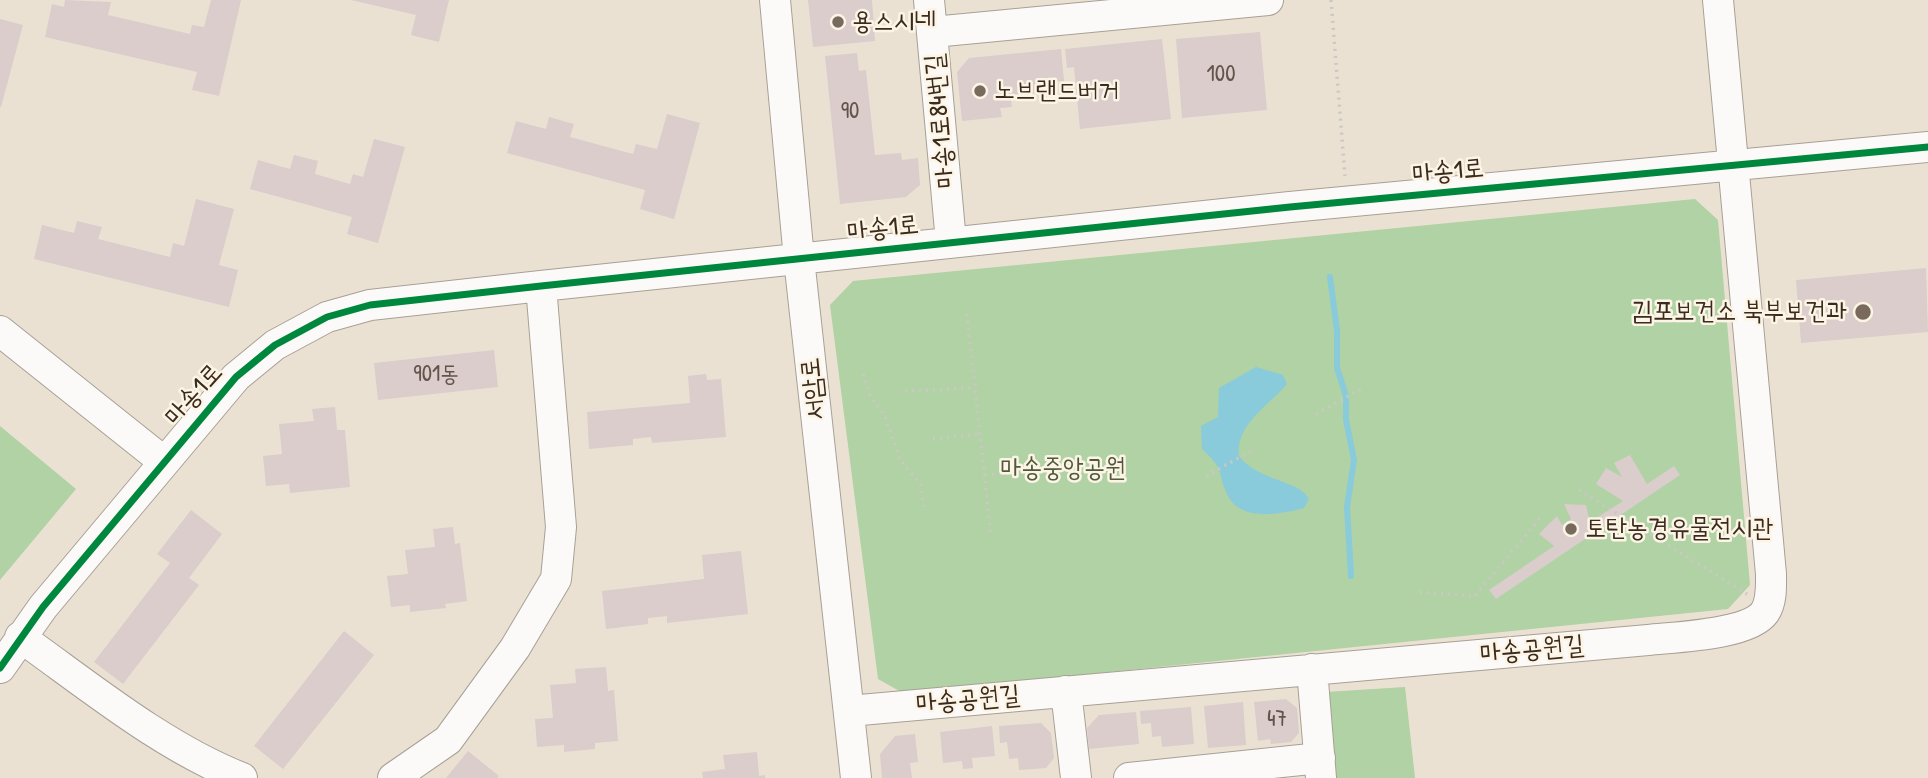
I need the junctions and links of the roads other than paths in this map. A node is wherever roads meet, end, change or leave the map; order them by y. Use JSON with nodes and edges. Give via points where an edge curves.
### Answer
{"nodes":[{"id":1,"x":775,"y":0,"type":"edge"},
{"id":2,"x":929,"y":0,"type":"edge"},
{"id":3,"x":1268,"y":0,"type":"edge"},
{"id":4,"x":1718,"y":0,"type":"edge"},
{"id":5,"x":933,"y":32,"type":"junction"},
{"id":6,"x":1928,"y":147,"type":"edge"},
{"id":7,"x":1734,"y":167,"type":"junction"},
{"id":8,"x":951,"y":242,"type":"junction"},
{"id":9,"x":799,"y":259,"type":"junction"},
{"id":10,"x":541,"y":286,"type":"junction"},
{"id":11,"x":0,"y":331,"type":"edge"},
{"id":12,"x":163,"y":461,"type":"junction"},
{"id":13,"x":20,"y":637,"type":"junction"},
{"id":14,"x":0,"y":668,"type":"edge"},
{"id":15,"x":1312,"y":669,"type":"junction"},
{"id":16,"x":1066,"y":691,"type":"junction"},
{"id":17,"x":849,"y":710,"type":"junction"},
{"id":18,"x":1320,"y":768,"type":"edge"},
{"id":19,"x":1200,"y":774,"type":"edge"},
{"id":20,"x":242,"y":778,"type":"edge"},
{"id":21,"x":393,"y":778,"type":"edge"},
{"id":22,"x":856,"y":778,"type":"edge"},
{"id":23,"x":1076,"y":778,"type":"edge"},
{"id":24,"x":1129,"y":778,"type":"edge"}],
"edges":[{"from":1,"to":9,"type":"street","name":"서암로"},
{"from":2,"to":5,"type":"street","name":"마송1로84번길"},
{"from":3,"to":5,"type":"street"},
{"from":4,"to":7,"type":"street"},
{"from":5,"to":8,"type":"street","name":"마송1로84번길"},
{"from":6,"to":7,"type":"street","name":"마송1로"},
{"from":7,"to":8,"type":"street","name":"마송1로"},
{"from":7,"to":15,"type":"street","name":"마송공원길","via":[[1771,574],[1770,601],[1763,614],[1753,622],[1706,633]]},
{"from":8,"to":9,"type":"street","name":"마송1로"},
{"from":9,"to":10,"type":"street","name":"마송1로"},
{"from":9,"to":17,"type":"street","name":"서암로"},
{"from":10,"to":12,"type":"street","name":"마송1로","via":[[370,305],[327,317],[275,345],[236,377]]},
{"from":10,"to":21,"type":"street","via":[[561,527],[556,579],[515,648],[448,740]]},
{"from":11,"to":12,"type":"street"},
{"from":12,"to":13,"type":"street","name":"마송1로"},
{"from":13,"to":14,"type":"street","name":"마송1로"},
{"from":13,"to":20,"type":"street","via":[[131,716]]},
{"from":15,"to":16,"type":"street","name":"마송공원길"},
{"from":15,"to":18,"type":"street"},
{"from":16,"to":17,"type":"street","name":"마송공원길"},
{"from":16,"to":23,"type":"street"},
{"from":17,"to":22,"type":"street","name":"서암로"},
{"from":18,"to":19,"type":"street"},
{"from":19,"to":24,"type":"street"}]}
